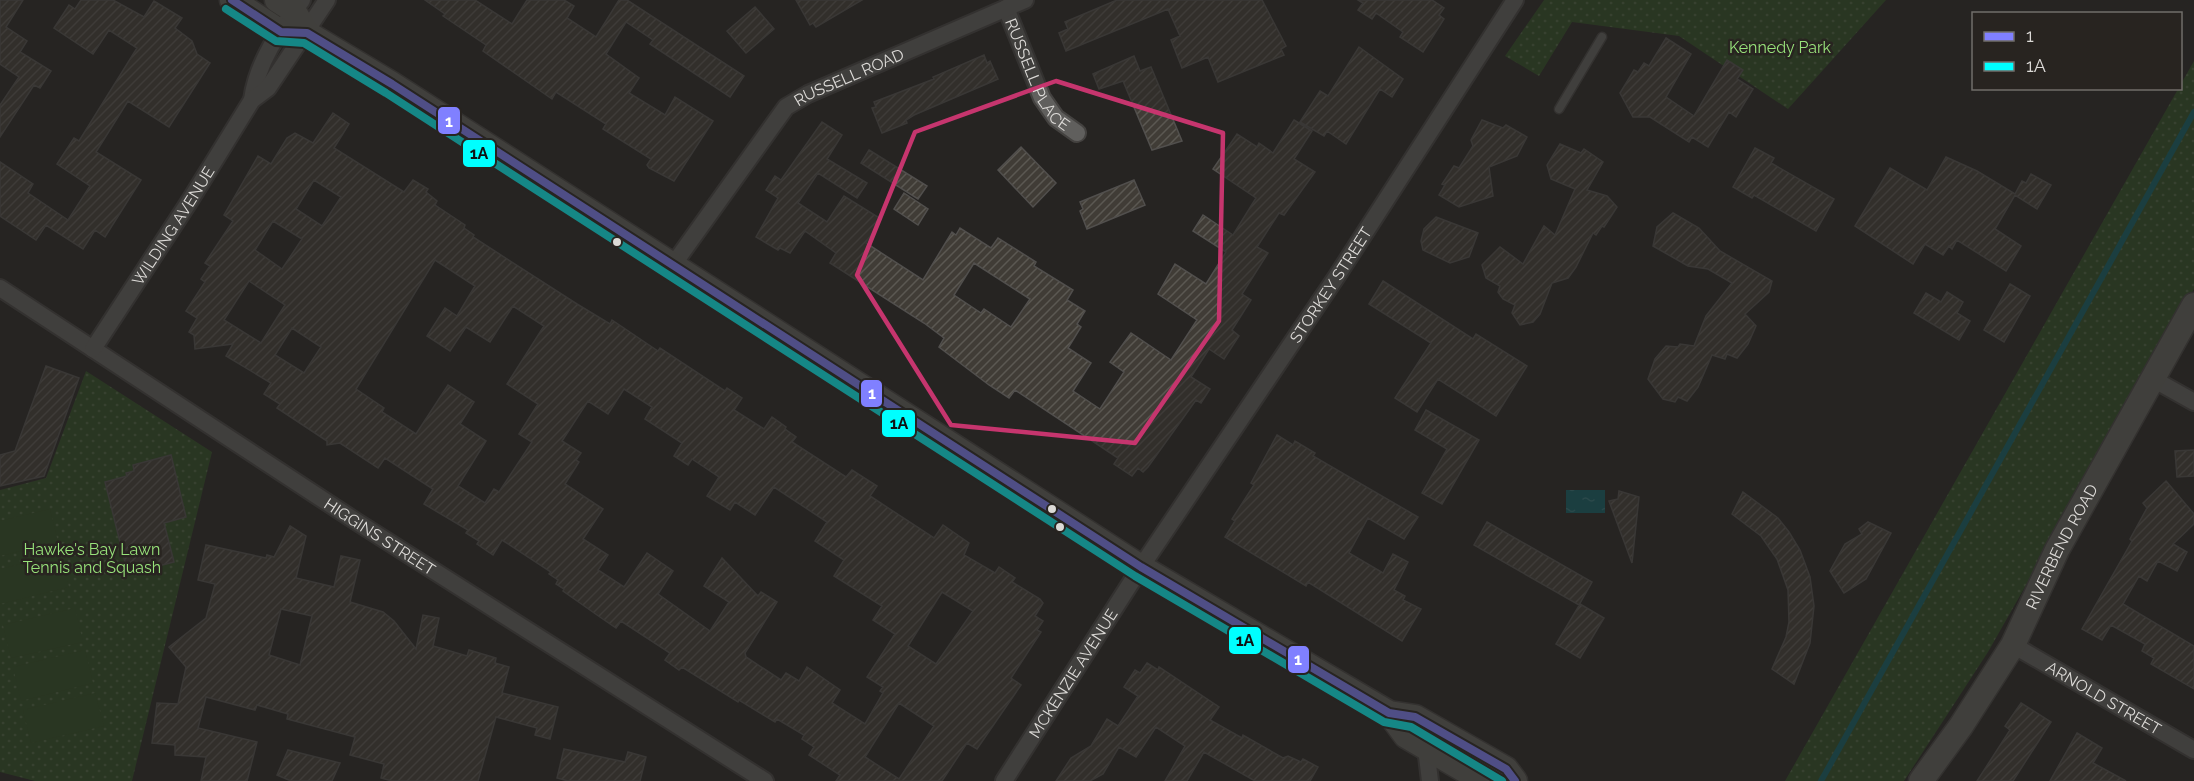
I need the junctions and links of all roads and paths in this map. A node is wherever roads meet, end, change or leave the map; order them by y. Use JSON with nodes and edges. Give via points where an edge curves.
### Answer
{"nodes":[{"id":1,"x":232,"y":0,"type":"edge"},
{"id":2,"x":327,"y":0,"type":"edge"},
{"id":3,"x":1025,"y":0,"type":"edge"},
{"id":4,"x":1515,"y":0,"type":"edge"},
{"id":5,"x":291,"y":4,"type":"edge"},
{"id":6,"x":1006,"y":8,"type":"junction"},
{"id":7,"x":281,"y":33,"type":"junction"},
{"id":8,"x":307,"y":33,"type":"junction"},
{"id":9,"x":1602,"y":37,"type":"dead end"},
{"id":10,"x":252,"y":100,"type":"junction"},
{"id":11,"x":1559,"y":109,"type":"dead end"},
{"id":12,"x":1077,"y":133,"type":"dead end"},
{"id":13,"x":673,"y":265,"type":"junction"},
{"id":14,"x":0,"y":288,"type":"edge"},
{"id":15,"x":2194,"y":305,"type":"edge"},
{"id":16,"x":93,"y":349,"type":"junction"},
{"id":17,"x":2153,"y":379,"type":"junction"},
{"id":18,"x":2194,"y":402,"type":"edge"},
{"id":19,"x":1141,"y":567,"type":"junction"},
{"id":20,"x":2013,"y":645,"type":"junction"},
{"id":21,"x":1389,"y":713,"type":"junction"},
{"id":22,"x":1426,"y":748,"type":"junction"},
{"id":23,"x":2194,"y":750,"type":"edge"},
{"id":24,"x":765,"y":781,"type":"edge"},
{"id":25,"x":1004,"y":781,"type":"edge"},
{"id":26,"x":1430,"y":781,"type":"edge"},
{"id":27,"x":1455,"y":781,"type":"edge"},
{"id":28,"x":1482,"y":781,"type":"edge"},
{"id":29,"x":1515,"y":781,"type":"edge"},
{"id":30,"x":1921,"y":781,"type":"edge"}],
"edges":[{"from":1,"to":7,"type":"main road"},
{"from":2,"to":8,"type":"street","name":"WILDING AVENUE"},
{"from":3,"to":6,"type":"street","name":"RUSSELL ROAD"},
{"from":4,"to":19,"type":"street","name":"STORKEY STREET","via":[[1338,276]]},
{"from":5,"to":7,"type":"street","name":"WILDING AVENUE"},
{"from":5,"to":8,"type":"main road"},
{"from":6,"to":12,"type":"street","name":"RUSSELL PLACE","via":[[1042,98],[1056,118]]},
{"from":6,"to":13,"type":"street","name":"RUSSELL ROAD","via":[[786,107]]},
{"from":7,"to":8,"type":"main road"},
{"from":7,"to":10,"type":"street","name":"WILDING AVENUE","via":[[255,78]]},
{"from":8,"to":10,"type":"street","name":"WILDING AVENUE","via":[[268,88]]},
{"from":8,"to":13,"type":"main road"},
{"from":9,"to":11,"type":"lane"},
{"from":10,"to":16,"type":"street","name":"WILDING AVENUE"},
{"from":13,"to":19,"type":"main road"},
{"from":14,"to":16,"type":"street","name":"HIGGINS STREET"},
{"from":15,"to":17,"type":"main road","name":"RIVERBEND ROAD"},
{"from":16,"to":24,"type":"street","name":"HIGGINS STREET"},
{"from":17,"to":18,"type":"street"},
{"from":17,"to":20,"type":"main road","name":"RIVERBEND ROAD","via":[[2057,550]]},
{"from":19,"to":21,"type":"main road"},
{"from":19,"to":25,"type":"street","name":"MCKENZIE AVENUE"},
{"from":20,"to":23,"type":"street","name":"ARNOLD STREET"},
{"from":20,"to":30,"type":"main road","name":"RIVERBEND ROAD"},
{"from":21,"to":22,"type":"main road","via":[[1406,736]]},
{"from":21,"to":29,"type":"main road","via":[[1415,717],[1506,769]]},
{"from":22,"to":26,"type":"street"},
{"from":22,"to":28,"type":"main road"},
{"from":27,"to":28,"type":"street"}]}
